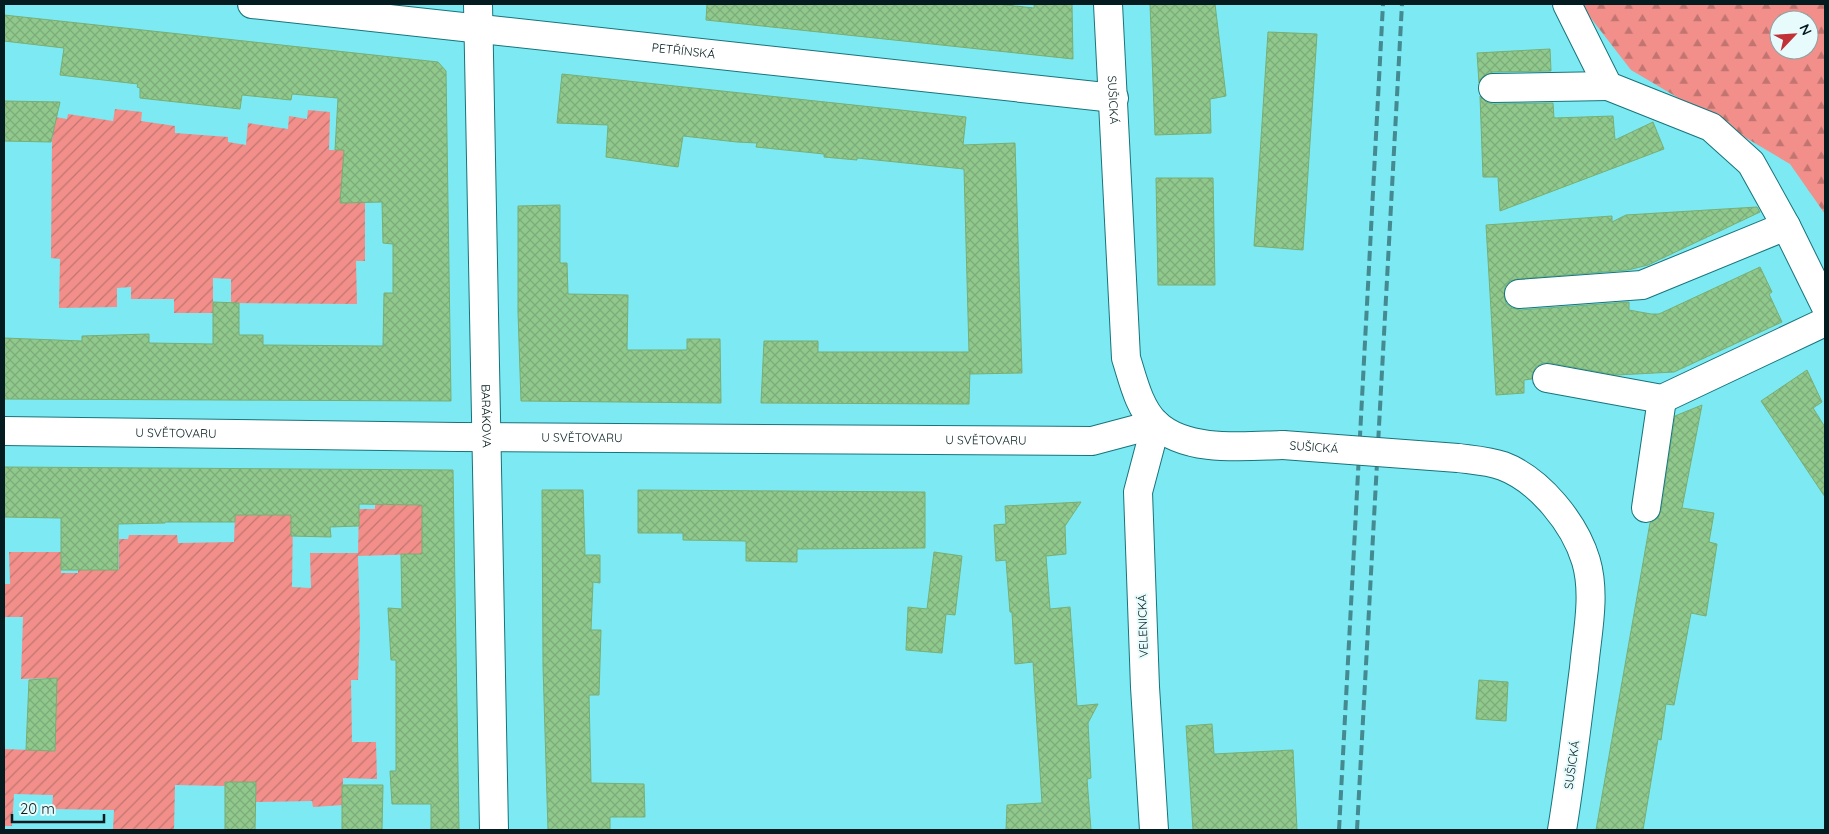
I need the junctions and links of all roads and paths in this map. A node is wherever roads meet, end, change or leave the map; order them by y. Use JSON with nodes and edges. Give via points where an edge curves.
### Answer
{"nodes":[{"id":1,"x":252,"y":4,"type":"edge"},
{"id":2,"x":1108,"y":4,"type":"edge"},
{"id":3,"x":1567,"y":4,"type":"edge"},
{"id":4,"x":479,"y":16,"type":"edge"},
{"id":5,"x":1608,"y":86,"type":"junction"},
{"id":6,"x":1493,"y":88,"type":"dead end"},
{"id":7,"x":1114,"y":98,"type":"junction"},
{"id":8,"x":1786,"y":226,"type":"junction"},
{"id":9,"x":1520,"y":294,"type":"dead end"},
{"id":10,"x":1825,"y":305,"type":"edge"},
{"id":11,"x":1825,"y":322,"type":"edge"},
{"id":12,"x":1547,"y":378,"type":"dead end"},
{"id":13,"x":1662,"y":399,"type":"junction"},
{"id":14,"x":1156,"y":424,"type":"junction"},
{"id":15,"x":4,"y":431,"type":"edge"},
{"id":16,"x":488,"y":437,"type":"junction"},
{"id":17,"x":1646,"y":508,"type":"dead end"},
{"id":18,"x":494,"y":830,"type":"edge"},
{"id":19,"x":1154,"y":830,"type":"edge"},
{"id":20,"x":1562,"y":830,"type":"edge"}],
"edges":[{"from":1,"to":4,"type":"street","name":"PETŘÍNSKÁ"},
{"from":2,"to":7,"type":"street","name":"SUŠICKÁ"},
{"from":3,"to":5,"type":"street"},
{"from":4,"to":7,"type":"street","name":"PETŘÍNSKÁ"},
{"from":4,"to":16,"type":"street","name":"BARÁKOVA"},
{"from":5,"to":6,"type":"street"},
{"from":5,"to":8,"type":"street","via":[[1711,127],[1751,163]]},
{"from":7,"to":14,"type":"street","name":"SUŠICKÁ","via":[[1126,358],[1143,406]]},
{"from":8,"to":9,"type":"street","via":[[1642,285]]},
{"from":8,"to":10,"type":"street"},
{"from":11,"to":13,"type":"street"},
{"from":12,"to":13,"type":"street"},
{"from":13,"to":17,"type":"street"},
{"from":14,"to":16,"type":"street","name":"U SVĚTOVARU","via":[[1092,440]]},
{"from":14,"to":19,"type":"street","name":"VELENICKÁ","via":[[1138,492]]},
{"from":14,"to":20,"type":"street","name":"SUŠICKÁ","bridge":true,"via":[[1188,442],[1283,445],[1482,460],[1503,466],[1540,490],[1566,520],[1586,562],[1589,582],[1588,631]]},
{"from":15,"to":16,"type":"street","name":"U SVĚTOVARU"},
{"from":16,"to":18,"type":"street","name":"BARÁKOVA"}]}
